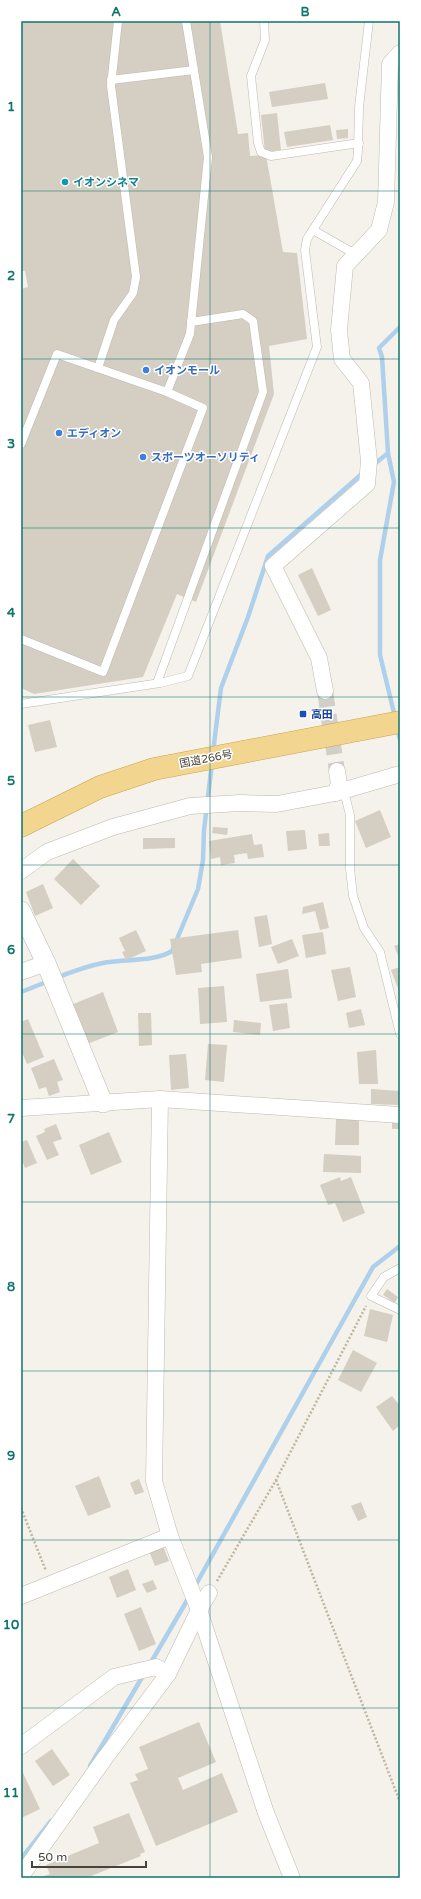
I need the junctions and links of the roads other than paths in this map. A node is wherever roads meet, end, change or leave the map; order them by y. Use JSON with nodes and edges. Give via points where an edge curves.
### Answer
{"nodes":[{"id":1,"x":118,"y":21,"type":"edge"},
{"id":2,"x":186,"y":21,"type":"edge"},
{"id":3,"x":264,"y":21,"type":"edge"},
{"id":4,"x":369,"y":21,"type":"edge"},
{"id":5,"x":400,"y":53,"type":"edge"},
{"id":6,"x":194,"y":70,"type":"junction"},
{"id":7,"x":111,"y":80,"type":"junction"},
{"id":8,"x":359,"y":143,"type":"junction"},
{"id":9,"x":313,"y":230,"type":"junction"},
{"id":10,"x":355,"y":254,"type":"junction"},
{"id":11,"x":191,"y":322,"type":"junction"},
{"id":12,"x":98,"y":368,"type":"junction"},
{"id":13,"x":167,"y":392,"type":"junction"},
{"id":14,"x":21,"y":444,"type":"edge"},
{"id":15,"x":21,"y":639,"type":"edge"},
{"id":16,"x":157,"y":683,"type":"junction"},
{"id":17,"x":325,"y":690,"type":"tunnel mouth"},
{"id":18,"x":21,"y":704,"type":"edge"},
{"id":19,"x":400,"y":722,"type":"edge"},
{"id":20,"x":337,"y":771,"type":"tunnel mouth"},
{"id":21,"x":400,"y":774,"type":"edge"},
{"id":22,"x":338,"y":793,"type":"junction"},
{"id":23,"x":21,"y":826,"type":"edge"},
{"id":24,"x":21,"y":871,"type":"edge"},
{"id":25,"x":21,"y":910,"type":"edge"},
{"id":26,"x":46,"y":963,"type":"junction"},
{"id":27,"x":21,"y":972,"type":"edge"},
{"id":28,"x":400,"y":1034,"type":"edge"},
{"id":29,"x":160,"y":1100,"type":"junction"},
{"id":30,"x":103,"y":1103,"type":"junction"},
{"id":31,"x":21,"y":1108,"type":"edge"},
{"id":32,"x":400,"y":1115,"type":"edge"},
{"id":33,"x":400,"y":1268,"type":"edge"},
{"id":34,"x":400,"y":1310,"type":"edge"},
{"id":35,"x":170,"y":1536,"type":"junction"},
{"id":36,"x":209,"y":1593,"type":"road end"},
{"id":37,"x":21,"y":1596,"type":"edge"},
{"id":38,"x":199,"y":1610,"type":"junction"},
{"id":39,"x":168,"y":1674,"type":"junction"},
{"id":40,"x":21,"y":1746,"type":"edge"},
{"id":41,"x":21,"y":1876,"type":"edge"},
{"id":42,"x":292,"y":1878,"type":"edge"}],
"edges":[{"from":1,"to":7,"type":"lane"},
{"from":2,"to":6,"type":"lane"},
{"from":3,"to":8,"type":"lane","via":[[265,40],[251,76],[261,152],[272,156]]},
{"from":4,"to":8,"type":"lane","via":[[359,107]]},
{"from":5,"to":10,"type":"street","via":[[390,64],[386,202],[379,230]]},
{"from":6,"to":7,"type":"lane"},
{"from":6,"to":11,"type":"lane","via":[[208,156]]},
{"from":7,"to":12,"type":"lane","via":[[136,277],[133,293],[114,320]]},
{"from":8,"to":9,"type":"lane","via":[[357,161]]},
{"from":9,"to":10,"type":"lane"},
{"from":9,"to":16,"type":"lane","via":[[304,250],[317,347],[188,676]]},
{"from":10,"to":17,"type":"street","via":[[345,266],[339,330],[342,359],[360,384],[369,461],[367,484],[273,566],[319,658]]},
{"from":11,"to":13,"type":"lane","via":[[190,334]]},
{"from":11,"to":16,"type":"lane","via":[[243,314],[253,320],[263,392]]},
{"from":12,"to":13,"type":"lane"},
{"from":12,"to":14,"type":"lane","via":[[56,354]]},
{"from":13,"to":15,"type":"lane","via":[[203,408],[103,672]]},
{"from":16,"to":18,"type":"lane"},
{"from":19,"to":23,"type":"highway","name":"国道266号","via":[[154,769],[100,788]]},
{"from":20,"to":22,"type":"street"},
{"from":21,"to":22,"type":"street"},
{"from":22,"to":24,"type":"street","via":[[278,804],[190,806],[113,827],[55,849]]},
{"from":22,"to":28,"type":"lane","via":[[346,799],[350,815],[353,896],[364,928],[380,952]]},
{"from":25,"to":26,"type":"street"},
{"from":26,"to":27,"type":"street"},
{"from":26,"to":30,"type":"street"},
{"from":29,"to":30,"type":"street"},
{"from":29,"to":32,"type":"street"},
{"from":29,"to":35,"type":"street","via":[[154,1481]]},
{"from":30,"to":31,"type":"street"},
{"from":33,"to":34,"type":"lane","via":[[384,1277],[371,1296]]},
{"from":35,"to":37,"type":"street"},
{"from":35,"to":38,"type":"street"},
{"from":36,"to":38,"type":"street"},
{"from":38,"to":39,"type":"street"},
{"from":38,"to":42,"type":"street","via":[[266,1813]]},
{"from":39,"to":40,"type":"street","via":[[156,1668],[114,1677]]},
{"from":39,"to":41,"type":"street"}]}
